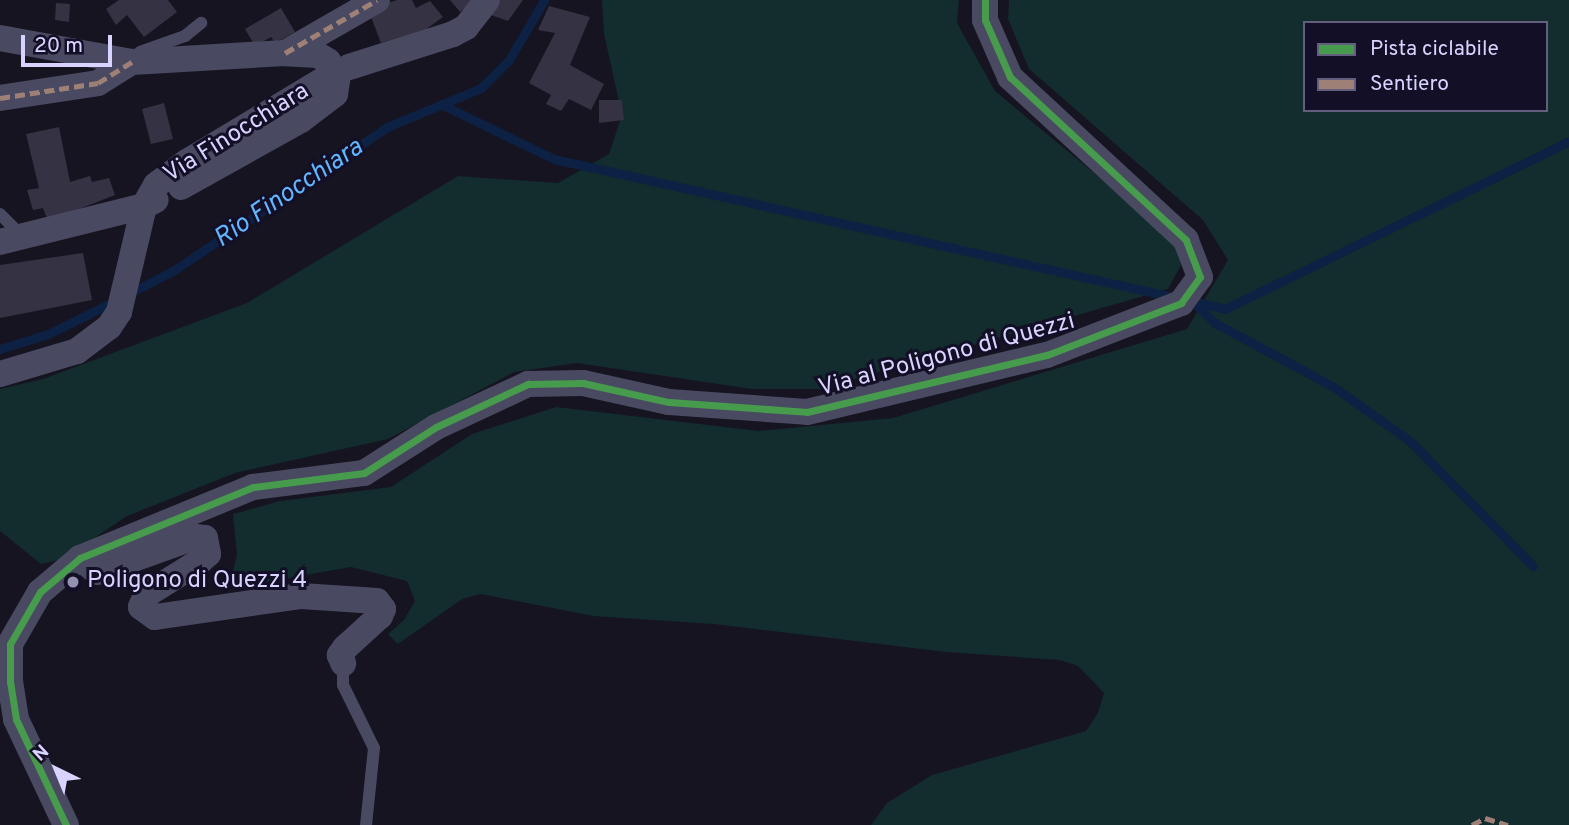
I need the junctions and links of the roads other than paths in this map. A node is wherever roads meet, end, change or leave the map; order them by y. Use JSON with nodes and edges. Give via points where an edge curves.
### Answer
{"nodes":[{"id":1,"x":377,"y":0,"type":"edge"},
{"id":2,"x":487,"y":0,"type":"edge"},
{"id":3,"x":985,"y":0,"type":"edge"},
{"id":4,"x":201,"y":23,"type":"dead end"},
{"id":5,"x":0,"y":38,"type":"edge"},
{"id":6,"x":285,"y":53,"type":"junction"},
{"id":7,"x":126,"y":62,"type":"junction"},
{"id":8,"x":349,"y":67,"type":"dead end"},
{"id":9,"x":323,"y":80,"type":"dead end"},
{"id":10,"x":0,"y":98,"type":"edge"},
{"id":11,"x":0,"y":214,"type":"edge"},
{"id":12,"x":142,"y":217,"type":"junction"},
{"id":13,"x":11,"y":239,"type":"edge"},
{"id":14,"x":0,"y":374,"type":"edge"},
{"id":15,"x":80,"y":558,"type":"junction"},
{"id":16,"x":343,"y":663,"type":"joint"},
{"id":17,"x":66,"y":825,"type":"edge"},
{"id":18,"x":366,"y":825,"type":"edge"}],
"edges":[{"from":1,"to":6,"type":"street"},
{"from":2,"to":8,"type":"street","via":[[466,27],[453,34]]},
{"from":3,"to":15,"type":"street","name":"Via al Poligono di Quezzi","via":[[985,20],[1010,77],[1186,240],[1200,277],[1181,303],[1047,355],[807,412],[668,402],[583,383],[528,384],[436,427],[364,473],[253,487]]},
{"from":4,"to":7,"type":"lane","via":[[185,36]]},
{"from":5,"to":7,"type":"street"},
{"from":6,"to":7,"type":"street"},
{"from":6,"to":12,"type":"street","bridge":true,"via":[[318,55],[328,61],[338,75],[335,94],[301,120],[181,187]]},
{"from":7,"to":10,"type":"street","via":[[98,83]]},
{"from":9,"to":12,"type":"street","name":"Via Finocchiara","via":[[156,185]]},
{"from":11,"to":13,"type":"lane"},
{"from":12,"to":13,"type":"street","name":"Via Finocchiara"},
{"from":12,"to":14,"type":"street","via":[[119,312],[109,327],[77,351]]},
{"from":15,"to":16,"type":"street","via":[[97,572],[195,537],[205,538],[208,554],[201,561],[146,595],[141,607],[155,617],[301,596],[377,601],[383,609],[380,617],[345,648],[340,655]]},
{"from":15,"to":17,"type":"street","name":"Via al Poligono di Quezzi","via":[[40,592],[10,644],[16,719]]},
{"from":16,"to":18,"type":"lane","via":[[343,685],[374,748]]}]}
